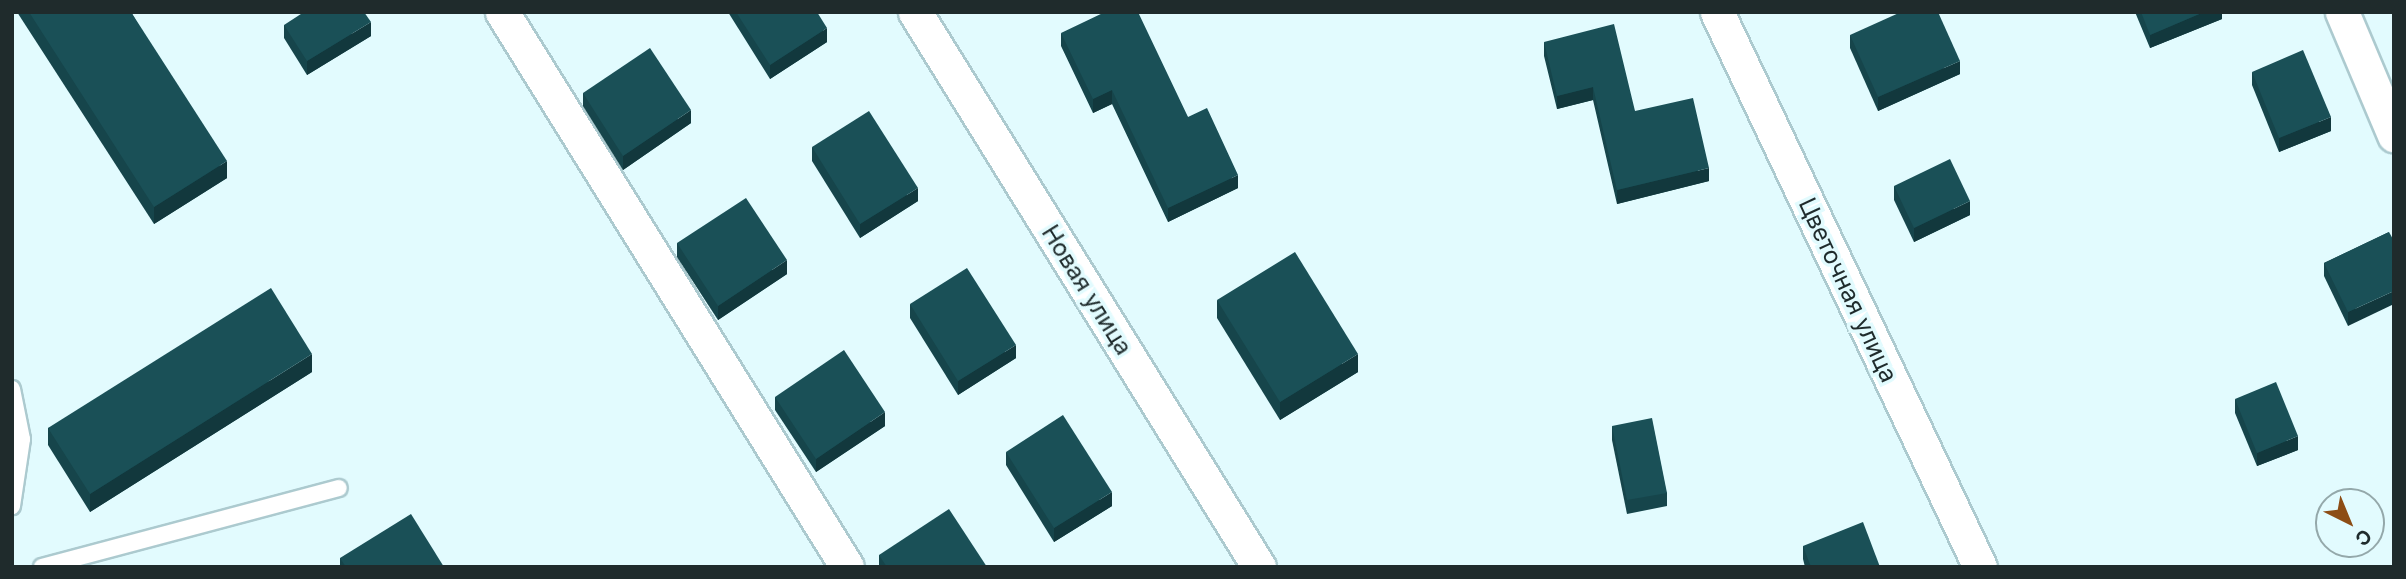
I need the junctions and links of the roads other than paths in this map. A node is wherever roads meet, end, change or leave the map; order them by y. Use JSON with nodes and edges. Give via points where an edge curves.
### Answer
{"nodes":[{"id":1,"x":502,"y":12,"type":"edge"},
{"id":2,"x":915,"y":12,"type":"edge"},
{"id":3,"x":1717,"y":12,"type":"edge"},
{"id":4,"x":2342,"y":12,"type":"edge"},
{"id":5,"x":2394,"y":135,"type":"edge"},
{"id":6,"x":12,"y":388,"type":"edge"},
{"id":7,"x":339,"y":488,"type":"dead end"},
{"id":8,"x":12,"y":506,"type":"edge"},
{"id":9,"x":42,"y":567,"type":"edge"},
{"id":10,"x":847,"y":567,"type":"edge"},
{"id":11,"x":1259,"y":567,"type":"edge"},
{"id":12,"x":1980,"y":567,"type":"edge"}],
"edges":[{"from":1,"to":10,"type":"street"},
{"from":2,"to":11,"type":"street","name":"Новая улица"},
{"from":3,"to":12,"type":"street","name":"Цветочная улица"},
{"from":4,"to":5,"type":"street"},
{"from":6,"to":8,"type":"lane","via":[[22,439]]},
{"from":7,"to":9,"type":"lane"}]}
